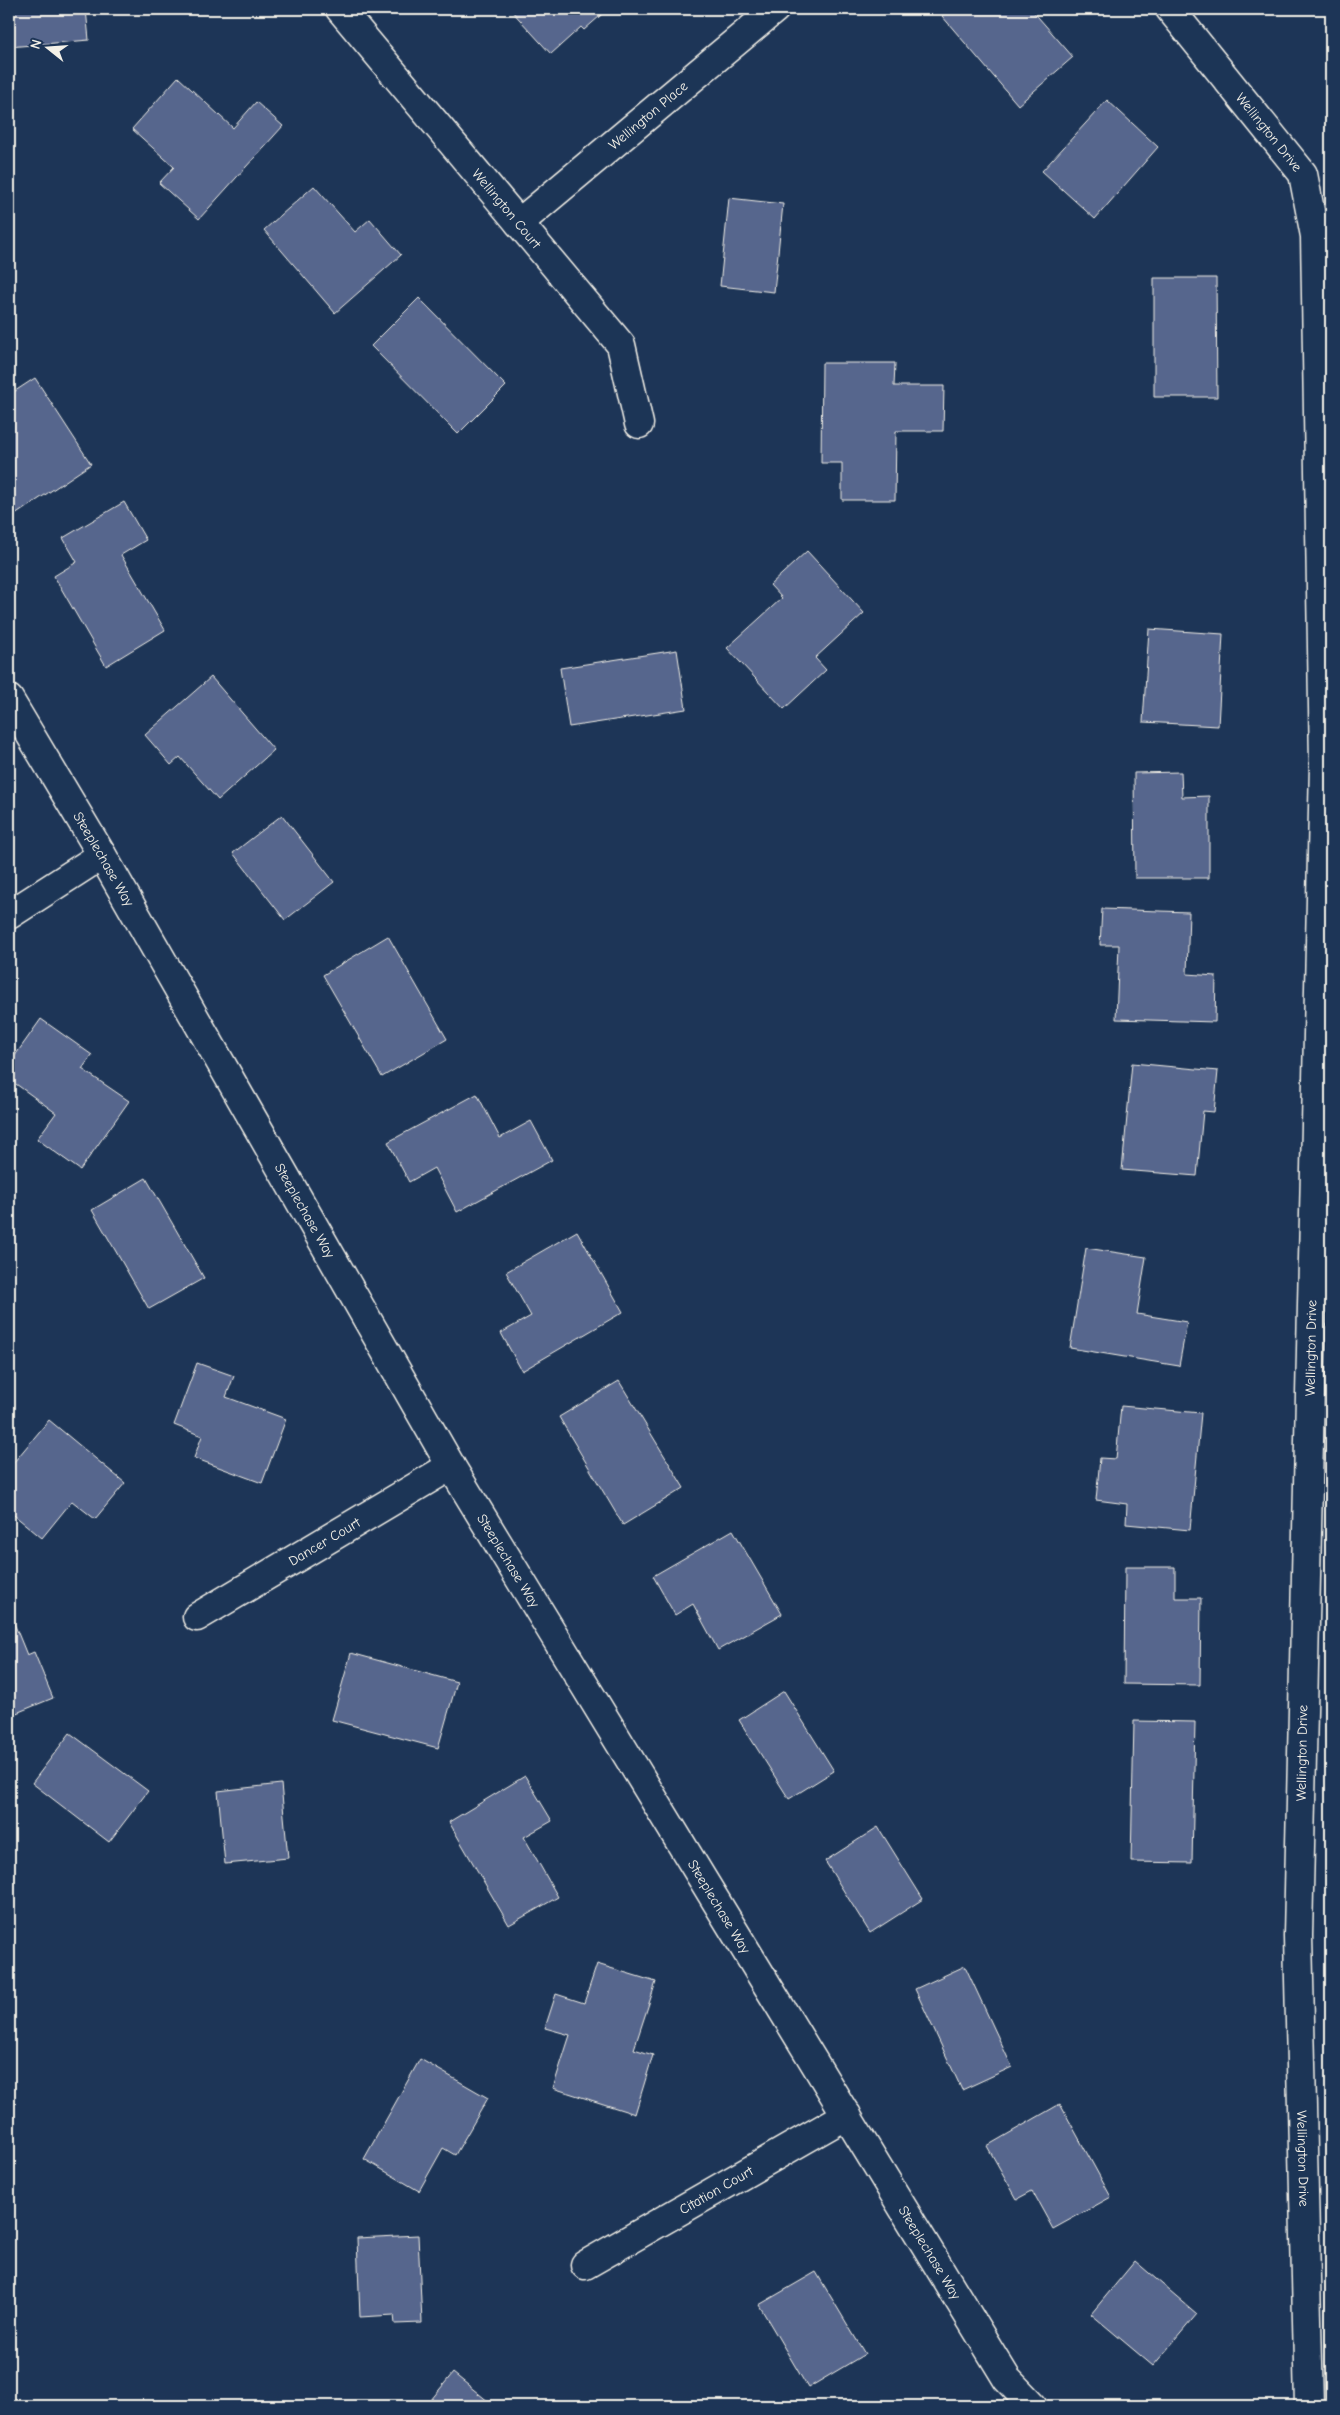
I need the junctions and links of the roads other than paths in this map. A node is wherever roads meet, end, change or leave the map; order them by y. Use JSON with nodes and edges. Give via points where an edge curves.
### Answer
{"nodes":[{"id":1,"x":340,"y":9,"type":"edge"},
{"id":2,"x":775,"y":9,"type":"edge"},
{"id":3,"x":1170,"y":9,"type":"edge"},
{"id":4,"x":519,"y":223,"type":"junction"},
{"id":5,"x":639,"y":424,"type":"dead end"},
{"id":6,"x":9,"y":699,"type":"edge"},
{"id":7,"x":1328,"y":764,"type":"edge"},
{"id":8,"x":102,"y":855,"type":"junction"},
{"id":9,"x":9,"y":915,"type":"edge"},
{"id":10,"x":450,"y":1466,"type":"junction"},
{"id":11,"x":197,"y":1617,"type":"dead end"},
{"id":12,"x":847,"y":2115,"type":"junction"},
{"id":13,"x":585,"y":2265,"type":"dead end"},
{"id":14,"x":1033,"y":2406,"type":"edge"},
{"id":15,"x":1308,"y":2406,"type":"edge"}],
"edges":[{"from":1,"to":4,"type":"street","name":"Wellington Court"},
{"from":2,"to":4,"type":"street","name":"Wellington Place"},
{"from":3,"to":7,"type":"street","name":"Wellington Drive","via":[[1303,174],[1315,236]]},
{"from":4,"to":5,"type":"street","name":"Wellington Court","via":[[621,345]]},
{"from":6,"to":8,"type":"street","name":"Steeplechase Way"},
{"from":7,"to":15,"type":"street","name":"Wellington Drive","via":[[1298,1936]]},
{"from":8,"to":9,"type":"street"},
{"from":8,"to":10,"type":"street","name":"Steeplechase Way"},
{"from":10,"to":11,"type":"street","name":"Dancer Court"},
{"from":10,"to":12,"type":"street","name":"Steeplechase Way"},
{"from":12,"to":13,"type":"street","name":"Citation Court"},
{"from":12,"to":14,"type":"street","name":"Steeplechase Way","via":[[1007,2379]]}]}
